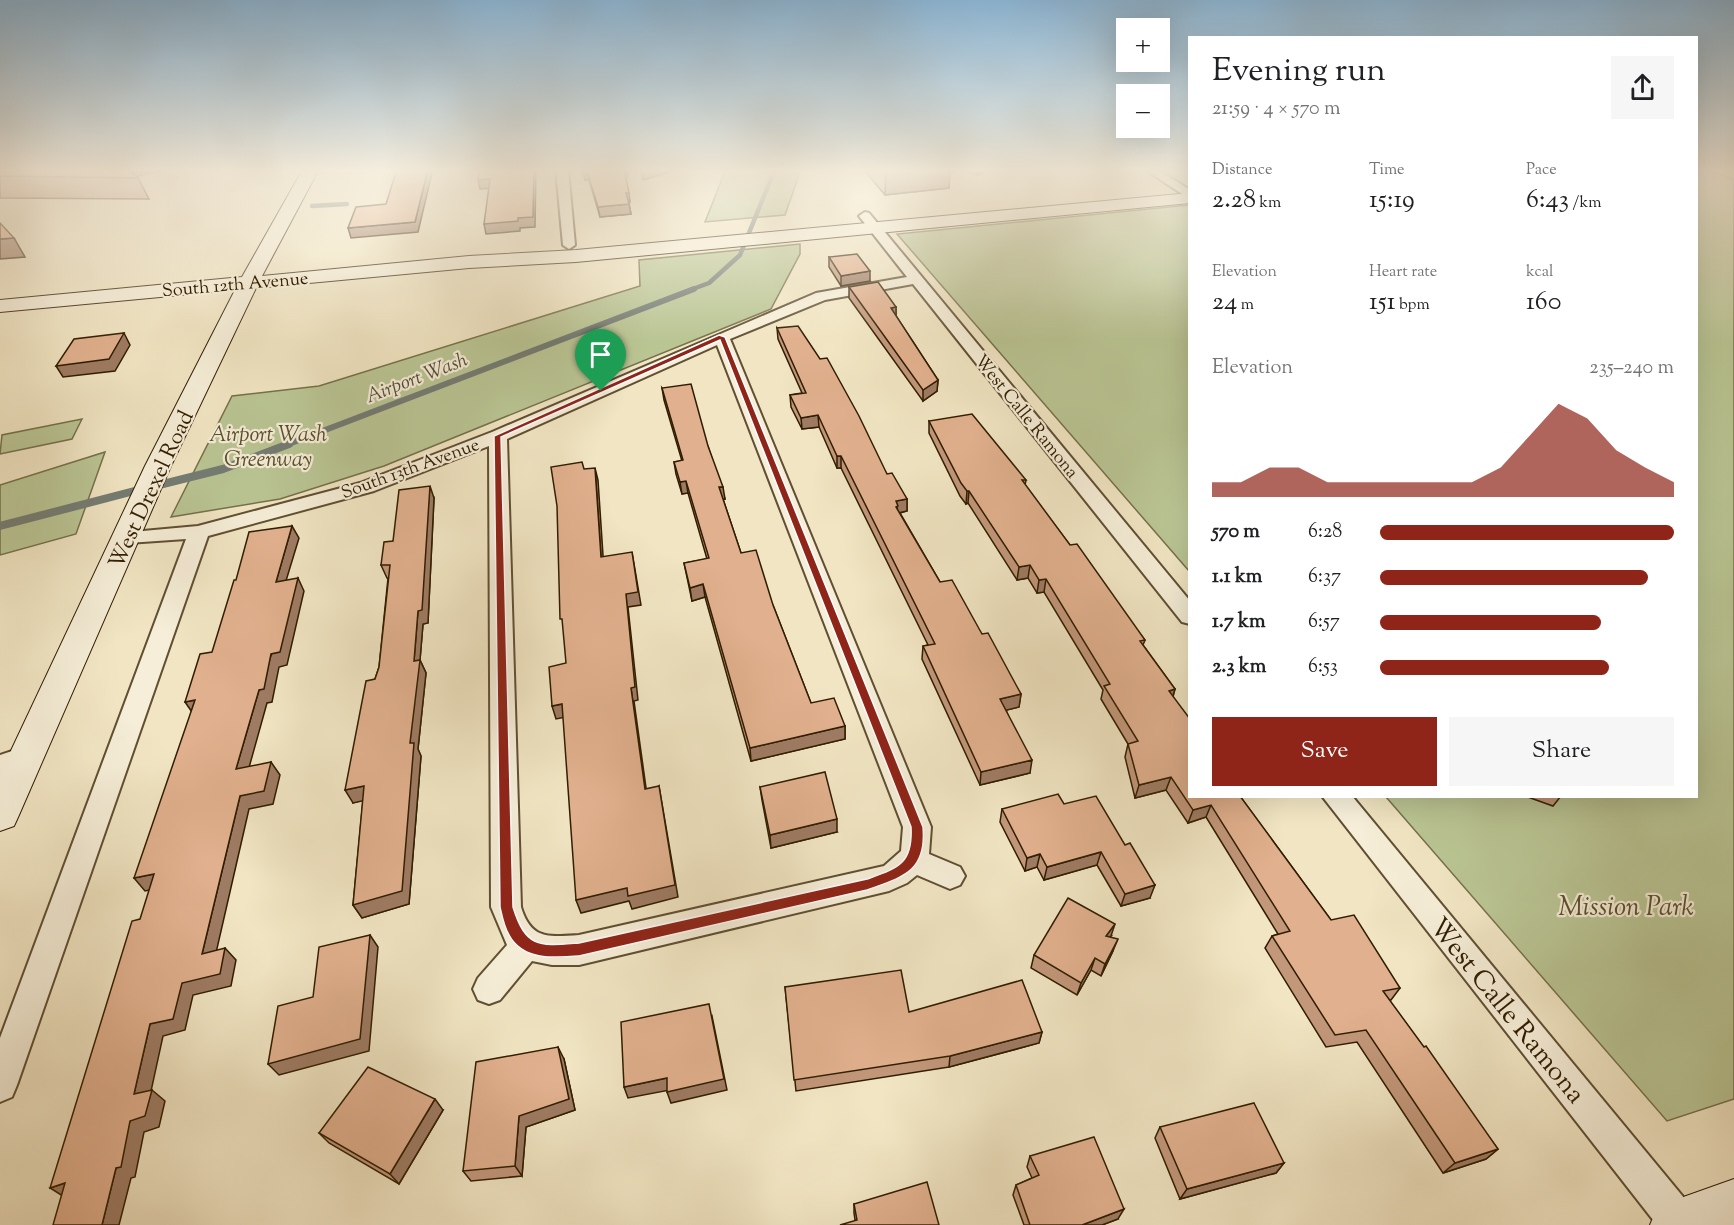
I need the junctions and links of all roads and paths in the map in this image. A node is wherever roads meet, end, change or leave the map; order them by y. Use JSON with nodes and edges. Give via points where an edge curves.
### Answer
{"nodes":[{"id":1,"x":280,"y":226,"type":"edge"},
{"id":2,"x":567,"y":226,"type":"edge"},
{"id":3,"x":822,"y":226,"type":"edge"},
{"id":4,"x":873,"y":226,"type":"edge"},
{"id":5,"x":717,"y":236,"type":"junction"},
{"id":6,"x":569,"y":245,"type":"junction"},
{"id":7,"x":469,"y":261,"type":"junction"},
{"id":8,"x":917,"y":279,"type":"junction"},
{"id":9,"x":249,"y":282,"type":"junction"},
{"id":10,"x":0,"y":306,"type":"edge"},
{"id":11,"x":722,"y":337,"type":"junction"},
{"id":12,"x":498,"y":436,"type":"junction"},
{"id":13,"x":133,"y":525,"type":"junction"},
{"id":14,"x":199,"y":532,"type":"junction"},
{"id":15,"x":1188,"y":615,"type":"edge"},
{"id":16,"x":14,"y":760,"type":"edge"},
{"id":17,"x":1337,"y":798,"type":"edge"},
{"id":18,"x":0,"y":815,"type":"edge"},
{"id":19,"x":913,"y":860,"type":"junction"},
{"id":20,"x":950,"y":876,"type":"dead end"},
{"id":21,"x":527,"y":944,"type":"junction"},
{"id":22,"x":489,"y":989,"type":"dead end"},
{"id":23,"x":0,"y":1085,"type":"edge"},
{"id":24,"x":1734,"y":1205,"type":"edge"},
{"id":25,"x":1679,"y":1225,"type":"edge"}],
"edges":[{"from":1,"to":9,"type":"main road","name":"West Drexel Road"},
{"from":2,"to":6,"type":"street"},
{"from":3,"to":5,"type":"main road","name":"South 12th Avenue"},
{"from":4,"to":8,"type":"street","name":"West Calle Ramona"},
{"from":5,"to":6,"type":"main road","name":"South 12th Avenue"},
{"from":5,"to":7,"type":"main road","name":"South 12th Avenue","via":[[576,256]]},
{"from":6,"to":7,"type":"main road","name":"South 12th Avenue"},
{"from":7,"to":9,"type":"main road","name":"South 12th Avenue"},
{"from":8,"to":11,"type":"street","name":"South 13th Avenue","via":[[821,296]]},
{"from":8,"to":15,"type":"street","name":"West Calle Ramona"},
{"from":9,"to":10,"type":"main road","name":"South 12th Avenue"},
{"from":9,"to":13,"type":"main road","name":"West Drexel Road"},
{"from":11,"to":12,"type":"street","name":"South 13th Avenue"},
{"from":11,"to":19,"type":"street","via":[[912,812],[918,845]]},
{"from":12,"to":14,"type":"street","name":"South 13th Avenue","via":[[368,487]]},
{"from":12,"to":21,"type":"street","via":[[506,907],[514,933]]},
{"from":13,"to":14,"type":"street","name":"South 13th Avenue"},
{"from":13,"to":16,"type":"main road","name":"West Drexel Road"},
{"from":14,"to":23,"type":"street"},
{"from":16,"to":18,"type":"main road","name":"West Drexel Road"},
{"from":17,"to":25,"type":"street","name":"West Calle Ramona"},
{"from":19,"to":20,"type":"street"},
{"from":19,"to":21,"type":"street","via":[[902,872],[867,884],[579,950],[545,952]]},
{"from":21,"to":22,"type":"street"},
{"from":24,"to":25,"type":"main road"}]}
